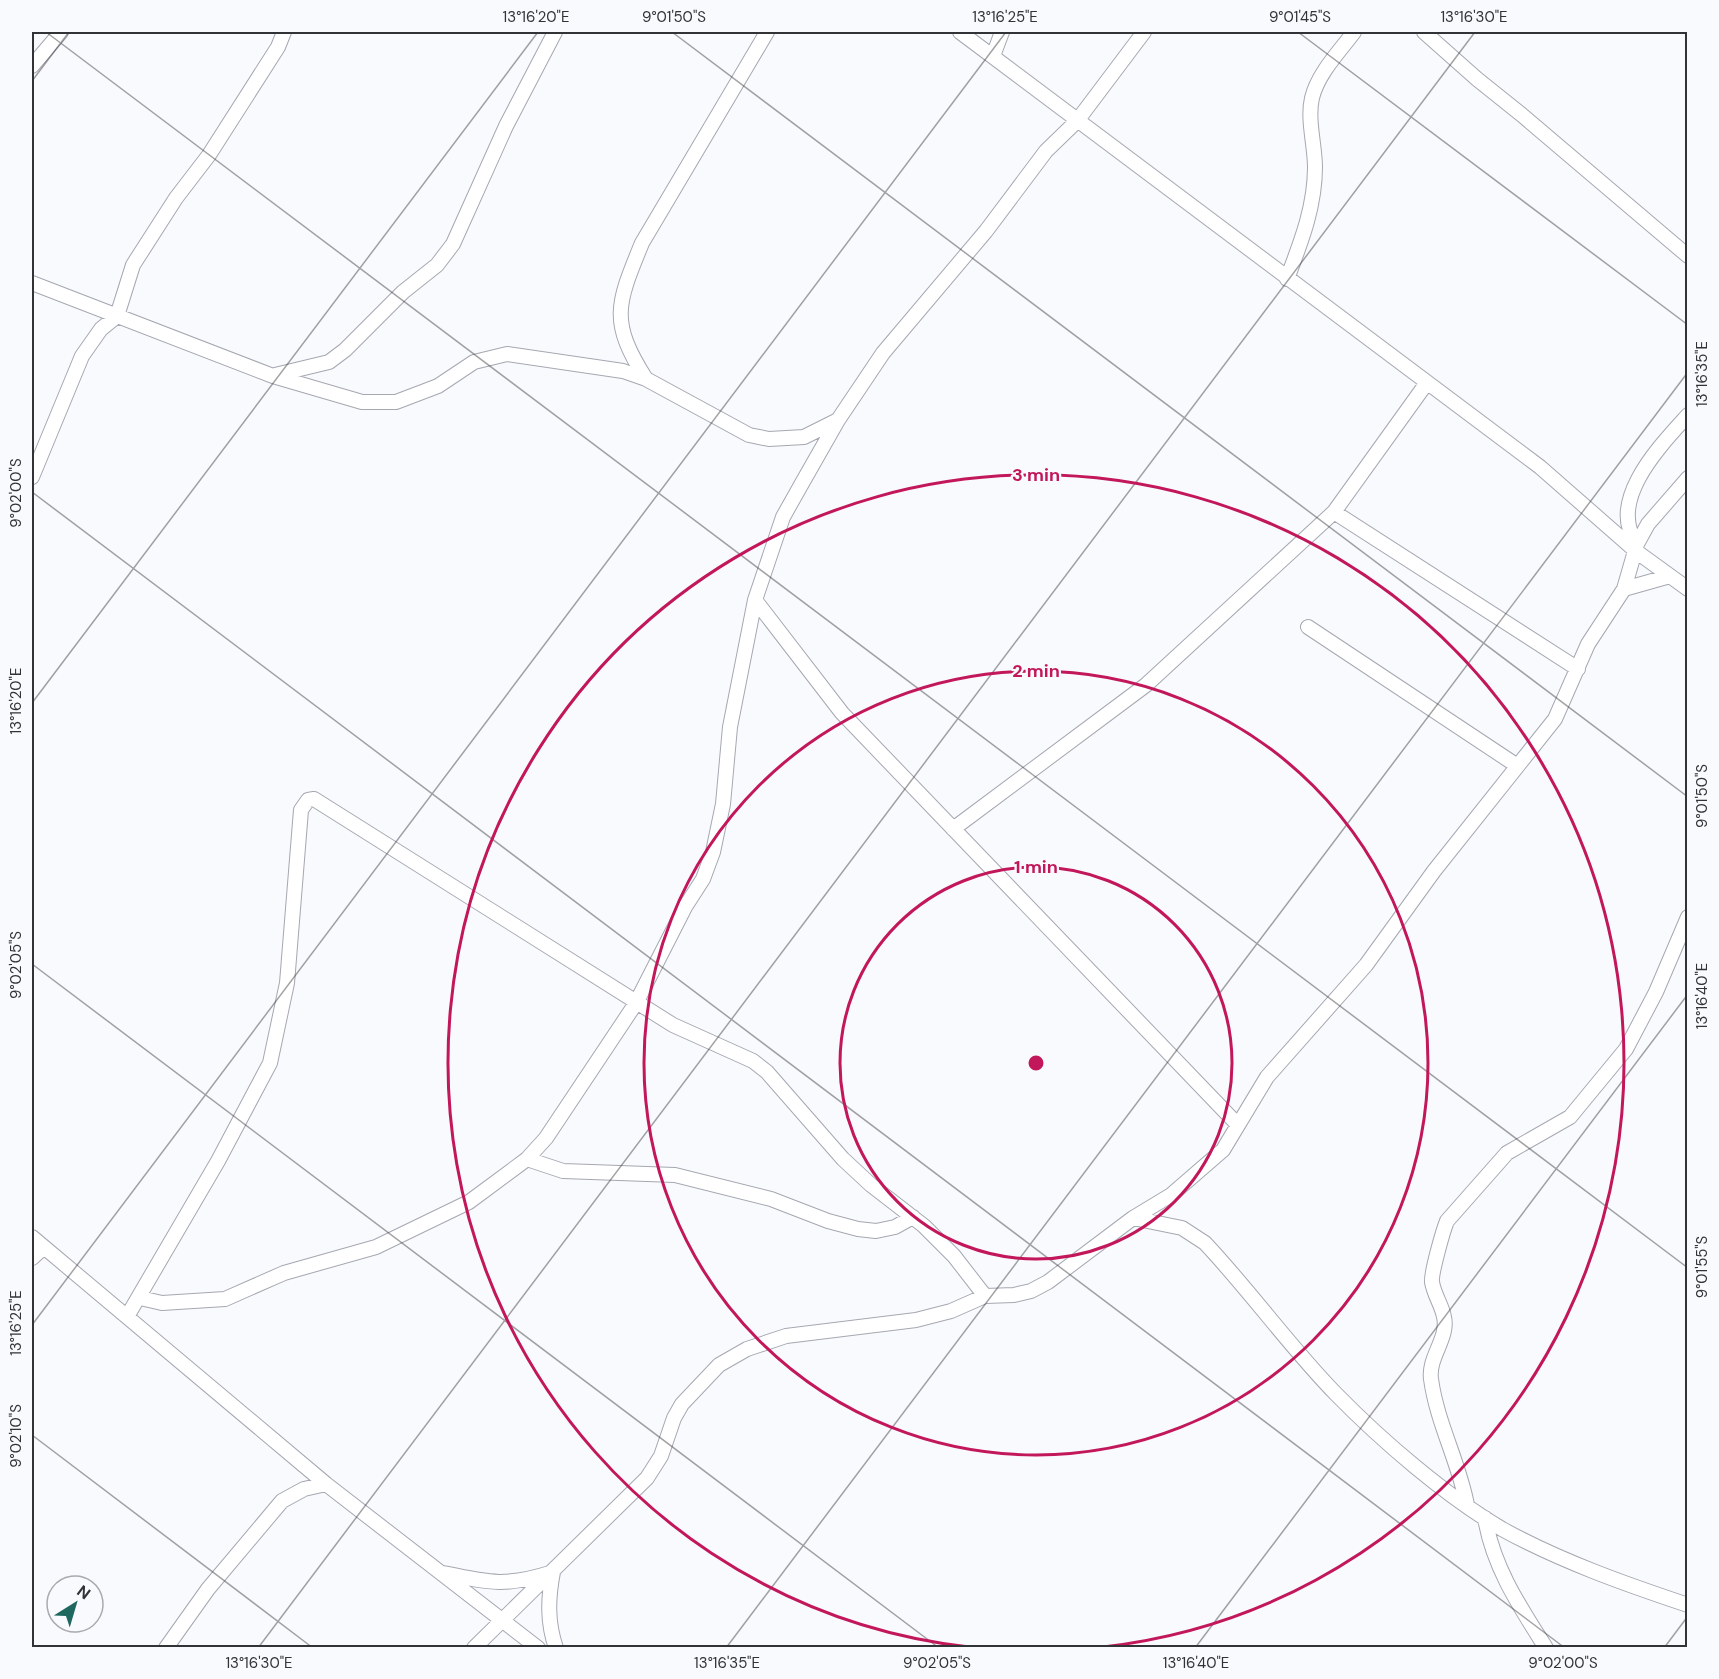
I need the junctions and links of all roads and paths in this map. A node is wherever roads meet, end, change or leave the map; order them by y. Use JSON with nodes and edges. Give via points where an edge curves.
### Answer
{"nodes":[{"id":1,"x":61,"y":32,"type":"edge"},
{"id":2,"x":284,"y":32,"type":"edge"},
{"id":3,"x":555,"y":32,"type":"edge"},
{"id":4,"x":767,"y":32,"type":"edge"},
{"id":5,"x":960,"y":32,"type":"edge"},
{"id":6,"x":1002,"y":32,"type":"edge"},
{"id":7,"x":1144,"y":32,"type":"edge"},
{"id":8,"x":1354,"y":32,"type":"edge"},
{"id":9,"x":1424,"y":32,"type":"edge"},
{"id":10,"x":993,"y":56,"type":"junction"},
{"id":11,"x":32,"y":66,"type":"edge"},
{"id":12,"x":1077,"y":121,"type":"junction"},
{"id":13,"x":1688,"y":255,"type":"edge"},
{"id":14,"x":1287,"y":279,"type":"junction"},
{"id":15,"x":32,"y":284,"type":"edge"},
{"id":16,"x":117,"y":316,"type":"junction"},
{"id":17,"x":273,"y":376,"type":"junction"},
{"id":18,"x":646,"y":380,"type":"junction"},
{"id":19,"x":1426,"y":384,"type":"junction"},
{"id":20,"x":1688,"y":415,"type":"edge"},
{"id":21,"x":838,"y":420,"type":"junction"},
{"id":22,"x":32,"y":477,"type":"edge"},
{"id":23,"x":1688,"y":478,"type":"edge"},
{"id":24,"x":1334,"y":512,"type":"junction"},
{"id":25,"x":1637,"y":548,"type":"junction"},
{"id":26,"x":1670,"y":576,"type":"junction"},
{"id":27,"x":1688,"y":589,"type":"edge"},
{"id":28,"x":1624,"y":590,"type":"junction"},
{"id":29,"x":755,"y":600,"type":"junction"},
{"id":30,"x":1308,"y":627,"type":"dead end"},
{"id":31,"x":1578,"y":669,"type":"junction"},
{"id":32,"x":1516,"y":765,"type":"junction"},
{"id":33,"x":953,"y":829,"type":"junction"},
{"id":34,"x":1688,"y":917,"type":"edge"},
{"id":35,"x":636,"y":1003,"type":"junction"},
{"id":36,"x":1238,"y":1125,"type":"junction"},
{"id":37,"x":527,"y":1159,"type":"junction"},
{"id":38,"x":913,"y":1217,"type":"junction"},
{"id":39,"x":1133,"y":1218,"type":"junction"},
{"id":40,"x":32,"y":1237,"type":"edge"},
{"id":41,"x":44,"y":1247,"type":"junction"},
{"id":42,"x":32,"y":1258,"type":"edge"},
{"id":43,"x":985,"y":1296,"type":"junction"},
{"id":44,"x":140,"y":1298,"type":"junction"},
{"id":45,"x":128,"y":1315,"type":"junction"},
{"id":46,"x":326,"y":1484,"type":"junction"},
{"id":47,"x":1467,"y":1505,"type":"junction"},
{"id":48,"x":1485,"y":1518,"type":"junction"},
{"id":49,"x":437,"y":1572,"type":"junction"},
{"id":50,"x":553,"y":1572,"type":"junction"},
{"id":51,"x":1688,"y":1605,"type":"edge"},
{"id":52,"x":500,"y":1620,"type":"junction"},
{"id":53,"x":166,"y":1647,"type":"edge"},
{"id":54,"x":474,"y":1647,"type":"edge"},
{"id":55,"x":538,"y":1647,"type":"edge"},
{"id":56,"x":556,"y":1647,"type":"edge"},
{"id":57,"x":1546,"y":1647,"type":"edge"}],
"edges":[{"from":1,"to":11,"type":"street"},
{"from":2,"to":16,"type":"street","via":[[209,155],[133,265]]},
{"from":3,"to":17,"type":"street","via":[[446,254],[329,362]]},
{"from":4,"to":18,"type":"street","via":[[642,243],[628,276],[620,305],[620,325],[628,351]]},
{"from":5,"to":10,"type":"street"},
{"from":6,"to":10,"type":"street"},
{"from":7,"to":12,"type":"street"},
{"from":8,"to":14,"type":"street","via":[[1315,87],[1311,100],[1313,198]]},
{"from":9,"to":13,"type":"street"},
{"from":10,"to":12,"type":"street"},
{"from":12,"to":14,"type":"street"},
{"from":12,"to":21,"type":"street","via":[[1046,150],[986,231],[896,337]]},
{"from":14,"to":19,"type":"street"},
{"from":15,"to":16,"type":"street"},
{"from":16,"to":17,"type":"street"},
{"from":16,"to":22,"type":"street","via":[[101,329],[82,356]]},
{"from":17,"to":18,"type":"street","via":[[362,402],[396,402],[438,386],[474,362],[507,354],[606,368]]},
{"from":18,"to":21,"type":"street","via":[[749,435],[791,440]]},
{"from":19,"to":24,"type":"street"},
{"from":19,"to":25,"type":"street","via":[[1540,468]]},
{"from":20,"to":25,"type":"street","via":[[1648,460],[1634,488],[1628,519]]},
{"from":21,"to":29,"type":"street","via":[[783,517]]},
{"from":23,"to":25,"type":"street","via":[[1656,512]]},
{"from":24,"to":31,"type":"street"},
{"from":24,"to":33,"type":"street","via":[[1146,685]]},
{"from":25,"to":26,"type":"street"},
{"from":25,"to":28,"type":"street"},
{"from":26,"to":27,"type":"street"},
{"from":26,"to":28,"type":"street"},
{"from":28,"to":31,"type":"street","via":[[1588,644]]},
{"from":29,"to":33,"type":"street","via":[[842,713]]},
{"from":29,"to":35,"type":"street","via":[[730,727],[723,804],[713,852],[703,879]]},
{"from":30,"to":32,"type":"street"},
{"from":31,"to":32,"type":"street","via":[[1555,719]]},
{"from":32,"to":36,"type":"street","via":[[1366,965],[1267,1077]]},
{"from":33,"to":36,"type":"street"},
{"from":34,"to":47,"type":"street","via":[[1626,1049],[1570,1117],[1496,1162],[1443,1231],[1432,1280],[1444,1327],[1431,1376],[1442,1429],[1461,1474]]},
{"from":35,"to":37,"type":"street","via":[[546,1138]]},
{"from":35,"to":38,"type":"street","via":[[700,1039],[753,1061],[854,1171]]},
{"from":35,"to":44,"type":"street","via":[[322,802],[308,800],[301,810],[287,983],[270,1063]]},
{"from":36,"to":39,"type":"street","via":[[1223,1150],[1171,1194]]},
{"from":37,"to":38,"type":"street","via":[[563,1170],[675,1175],[771,1199],[858,1229],[895,1227]]},
{"from":37,"to":44,"type":"street","via":[[469,1202],[355,1255],[284,1273],[225,1299],[162,1303]]},
{"from":38,"to":43,"type":"street","via":[[954,1256]]},
{"from":39,"to":43,"type":"street","via":[[1048,1282],[1014,1295]]},
{"from":39,"to":47,"type":"street","via":[[1182,1228],[1200,1238],[1337,1395]]},
{"from":40,"to":41,"type":"street"},
{"from":41,"to":42,"type":"street"},
{"from":41,"to":45,"type":"street"},
{"from":43,"to":50,"type":"street","via":[[916,1320],[786,1336],[747,1349],[719,1365],[682,1404],[655,1469]]},
{"from":44,"to":45,"type":"street"},
{"from":45,"to":46,"type":"street"},
{"from":46,"to":49,"type":"street"},
{"from":46,"to":53,"type":"street","via":[[298,1491],[282,1501],[208,1589]]},
{"from":47,"to":48,"type":"street"},
{"from":48,"to":51,"type":"street","via":[[1543,1549]]},
{"from":48,"to":57,"type":"street","via":[[1490,1545],[1505,1581]]},
{"from":49,"to":50,"type":"street","via":[[500,1583],[520,1583]]},
{"from":49,"to":52,"type":"street"},
{"from":50,"to":52,"type":"street"},
{"from":50,"to":56,"type":"street","via":[[549,1623]]},
{"from":52,"to":54,"type":"street"},
{"from":52,"to":55,"type":"street"}]}
